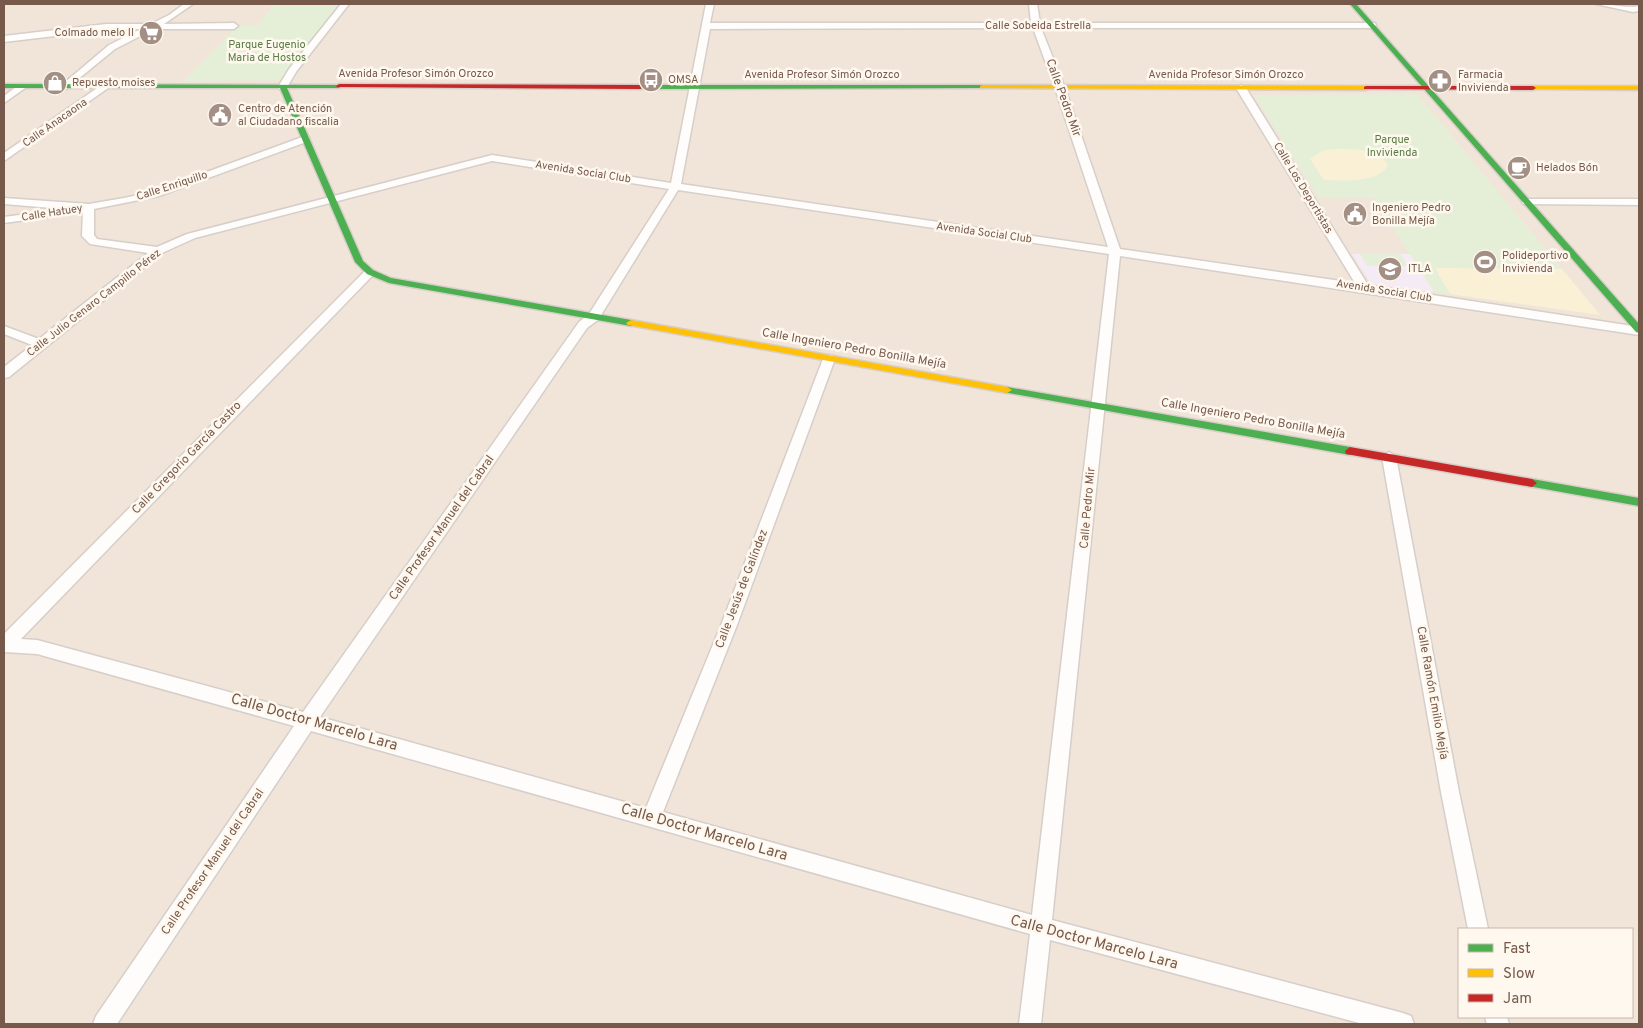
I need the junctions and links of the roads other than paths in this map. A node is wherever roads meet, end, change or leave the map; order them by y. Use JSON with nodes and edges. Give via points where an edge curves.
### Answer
{"nodes":[{"id":1,"x":189,"y":4,"type":"edge"},
{"id":2,"x":345,"y":4,"type":"edge"},
{"id":3,"x":710,"y":4,"type":"edge"},
{"id":4,"x":1033,"y":4,"type":"edge"},
{"id":5,"x":1353,"y":4,"type":"edge"},
{"id":6,"x":1600,"y":4,"type":"edge"},
{"id":7,"x":1637,"y":10,"type":"edge"},
{"id":8,"x":1372,"y":25,"type":"junction"},
{"id":9,"x":153,"y":26,"type":"junction"},
{"id":10,"x":234,"y":26,"type":"dead end"},
{"id":11,"x":705,"y":26,"type":"junction"},
{"id":12,"x":1036,"y":26,"type":"junction"},
{"id":13,"x":6,"y":41,"type":"edge"},
{"id":14,"x":4,"y":86,"type":"edge"},
{"id":15,"x":23,"y":86,"type":"junction"},
{"id":16,"x":66,"y":86,"type":"junction"},
{"id":17,"x":106,"y":86,"type":"junction"},
{"id":18,"x":283,"y":87,"type":"junction"},
{"id":19,"x":696,"y":87,"type":"junction"},
{"id":20,"x":1427,"y":87,"type":"junction"},
{"id":21,"x":1060,"y":88,"type":"junction"},
{"id":22,"x":1242,"y":88,"type":"junction"},
{"id":23,"x":1639,"y":88,"type":"edge"},
{"id":24,"x":4,"y":100,"type":"edge"},
{"id":25,"x":306,"y":139,"type":"junction"},
{"id":26,"x":4,"y":158,"type":"edge"},
{"id":27,"x":675,"y":187,"type":"junction"},
{"id":28,"x":331,"y":198,"type":"junction"},
{"id":29,"x":4,"y":201,"type":"edge"},
{"id":30,"x":1527,"y":202,"type":"junction"},
{"id":31,"x":1639,"y":202,"type":"edge"},
{"id":32,"x":89,"y":207,"type":"junction"},
{"id":33,"x":4,"y":220,"type":"edge"},
{"id":34,"x":158,"y":252,"type":"junction"},
{"id":35,"x":1115,"y":252,"type":"junction"},
{"id":36,"x":370,"y":272,"type":"junction"},
{"id":37,"x":1364,"y":288,"type":"junction"},
{"id":38,"x":594,"y":317,"type":"junction"},
{"id":39,"x":4,"y":330,"type":"edge"},
{"id":40,"x":1639,"y":331,"type":"edge"},
{"id":41,"x":40,"y":344,"type":"junction"},
{"id":42,"x":829,"y":359,"type":"junction"},
{"id":43,"x":4,"y":374,"type":"edge"},
{"id":44,"x":1097,"y":406,"type":"junction"},
{"id":45,"x":1389,"y":457,"type":"junction"},
{"id":46,"x":1639,"y":502,"type":"edge"},
{"id":47,"x":4,"y":645,"type":"edge"},
{"id":48,"x":308,"y":720,"type":"junction"},
{"id":49,"x":651,"y":818,"type":"junction"},
{"id":50,"x":1478,"y":928,"type":"edge"},
{"id":51,"x":1041,"y":929,"type":"junction"},
{"id":52,"x":104,"y":1024,"type":"edge"},
{"id":53,"x":1030,"y":1024,"type":"edge"},
{"id":54,"x":1403,"y":1024,"type":"edge"}],
"edges":[{"from":1,"to":9,"type":"street"},
{"from":2,"to":18,"type":"street"},
{"from":3,"to":11,"type":"street","name":"Calle Profesor Manuel del Cabral"},
{"from":4,"to":12,"type":"street","name":"Calle Pedro Mir"},
{"from":5,"to":8,"type":"street"},
{"from":6,"to":7,"type":"street"},
{"from":8,"to":12,"type":"street","name":"Calle Sobeida Estrella"},
{"from":8,"to":20,"type":"street"},
{"from":9,"to":10,"type":"street"},
{"from":9,"to":13,"type":"street","via":[[91,28]]},
{"from":9,"to":16,"type":"street","via":[[112,47]]},
{"from":11,"to":12,"type":"street","name":"Calle Sobeida Estrella"},
{"from":11,"to":19,"type":"street","name":"Calle Profesor Manuel del Cabral"},
{"from":12,"to":21,"type":"street","name":"Calle Pedro Mir"},
{"from":14,"to":15,"type":"street","name":"Avenida Profesor Simón Orozco"},
{"from":15,"to":16,"type":"street","name":"Avenida Profesor Simón Orozco"},
{"from":15,"to":24,"type":"street"},
{"from":16,"to":17,"type":"street","name":"Avenida Profesor Simón Orozco"},
{"from":17,"to":18,"type":"street","name":"Avenida Profesor Simón Orozco"},
{"from":17,"to":26,"type":"street","name":"Calle Anacaona"},
{"from":18,"to":19,"type":"street","name":"Avenida Profesor Simón Orozco"},
{"from":18,"to":25,"type":"street"},
{"from":19,"to":21,"type":"street","name":"Avenida Profesor Simón Orozco"},
{"from":19,"to":27,"type":"street","name":"Calle Profesor Manuel del Cabral"},
{"from":20,"to":22,"type":"street","name":"Avenida Profesor Simón Orozco"},
{"from":20,"to":23,"type":"street","name":"Avenida Profesor Simón Orozco"},
{"from":20,"to":30,"type":"street"},
{"from":21,"to":22,"type":"street","name":"Avenida Profesor Simón Orozco"},
{"from":21,"to":35,"type":"street","name":"Calle Pedro Mir"},
{"from":22,"to":37,"type":"street","name":"Calle Los Deportistas"},
{"from":25,"to":28,"type":"street"},
{"from":25,"to":32,"type":"street","name":"Calle Enriquillo","via":[[155,194]]},
{"from":27,"to":28,"type":"street","name":"Avenida Social Club","via":[[492,158]]},
{"from":27,"to":35,"type":"street","name":"Avenida Social Club"},
{"from":27,"to":38,"type":"street","name":"Calle Profesor Manuel del Cabral"},
{"from":28,"to":34,"type":"street","name":"Calle Julio Genaro Campillo Pérez","via":[[191,236]]},
{"from":28,"to":36,"type":"street","via":[[359,262]]},
{"from":29,"to":32,"type":"street","name":"Calle Enriquillo"},
{"from":30,"to":31,"type":"street"},
{"from":30,"to":40,"type":"street"},
{"from":32,"to":33,"type":"street","name":"Calle Hatuey"},
{"from":32,"to":34,"type":"street","name":"Calle Hatuey","via":[[88,236],[94,242]]},
{"from":34,"to":41,"type":"street","name":"Calle Julio Genaro Campillo Pérez"},
{"from":35,"to":37,"type":"street","name":"Avenida Social Club"},
{"from":35,"to":44,"type":"street","name":"Calle Pedro Mir"},
{"from":36,"to":38,"type":"street","name":"Calle Ingeniero Pedro Bonilla Mejía","via":[[406,283]]},
{"from":36,"to":47,"type":"street","name":"Calle Gregorio García Castro"},
{"from":37,"to":40,"type":"street","name":"Avenida Social Club"},
{"from":38,"to":42,"type":"street","name":"Calle Ingeniero Pedro Bonilla Mejía"},
{"from":38,"to":48,"type":"street","name":"Calle Profesor Manuel del Cabral","via":[[583,325]]},
{"from":39,"to":41,"type":"street"},
{"from":41,"to":43,"type":"street","name":"Calle Julio Genaro Campillo Pérez"},
{"from":42,"to":44,"type":"street","name":"Calle Ingeniero Pedro Bonilla Mejía"},
{"from":42,"to":49,"type":"street","name":"Calle Jesús de Galíndez","via":[[729,625]]},
{"from":44,"to":45,"type":"street","name":"Calle Ingeniero Pedro Bonilla Mejía"},
{"from":44,"to":51,"type":"street","name":"Calle Pedro Mir"},
{"from":45,"to":46,"type":"street","name":"Calle Ingeniero Pedro Bonilla Mejía"},
{"from":45,"to":50,"type":"street","name":"Calle Ramón Emilio Mejía"},
{"from":47,"to":48,"type":"street","name":"Calle Doctor Marcelo Lara","via":[[37,647]]},
{"from":48,"to":49,"type":"street","name":"Calle Doctor Marcelo Lara"},
{"from":48,"to":52,"type":"street","name":"Calle Profesor Manuel del Cabral"},
{"from":49,"to":51,"type":"street","name":"Calle Doctor Marcelo Lara"},
{"from":51,"to":53,"type":"street","name":"Calle Pedro Mir"},
{"from":51,"to":54,"type":"street","name":"Calle Doctor Marcelo Lara"}]}
